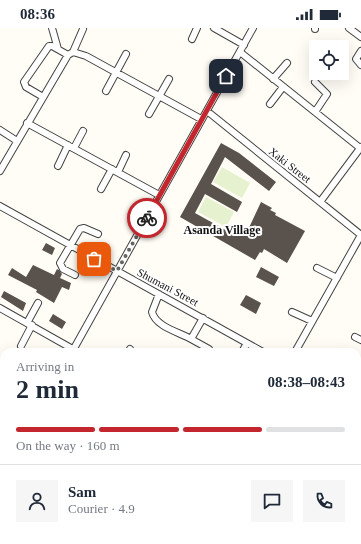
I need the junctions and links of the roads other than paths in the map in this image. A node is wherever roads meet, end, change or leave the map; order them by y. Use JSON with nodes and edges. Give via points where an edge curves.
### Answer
{"nodes":[{"id":1,"x":52,"y":28,"type":"edge"},
{"id":2,"x":197,"y":28,"type":"edge"},
{"id":3,"x":214,"y":28,"type":"edge"},
{"id":4,"x":253,"y":28,"type":"edge"},
{"id":5,"x":349,"y":28,"type":"edge"},
{"id":6,"x":83,"y":29,"type":"dead end"},
{"id":7,"x":361,"y":37,"type":"edge"},
{"id":8,"x":192,"y":39,"type":"dead end"},
{"id":9,"x":244,"y":45,"type":"junction"},
{"id":10,"x":58,"y":49,"type":"junction"},
{"id":11,"x":361,"y":51,"type":"edge"},
{"id":12,"x":240,"y":52,"type":"junction"},
{"id":13,"x":70,"y":54,"type":"junction"},
{"id":14,"x":126,"y":54,"type":"dead end"},
{"id":15,"x":287,"y":63,"type":"dead end"},
{"id":16,"x":361,"y":65,"type":"edge"},
{"id":17,"x":116,"y":72,"type":"junction"},
{"id":18,"x":169,"y":79,"type":"dead end"},
{"id":19,"x":273,"y":79,"type":"junction"},
{"id":20,"x":315,"y":82,"type":"dead end"},
{"id":21,"x":283,"y":86,"type":"junction"},
{"id":22,"x":106,"y":91,"type":"dead end"},
{"id":23,"x":159,"y":96,"type":"junction"},
{"id":24,"x":43,"y":97,"type":"junction"},
{"id":25,"x":270,"y":104,"type":"dead end"},
{"id":26,"x":207,"y":111,"type":"junction"},
{"id":27,"x":315,"y":112,"type":"junction"},
{"id":28,"x":149,"y":114,"type":"dead end"},
{"id":29,"x":201,"y":119,"type":"junction"},
{"id":30,"x":28,"y":123,"type":"junction"},
{"id":31,"x":0,"y":130,"type":"edge"},
{"id":32,"x":83,"y":131,"type":"dead end"},
{"id":33,"x":17,"y":141,"type":"junction"},
{"id":34,"x":71,"y":146,"type":"junction"},
{"id":35,"x":361,"y":148,"type":"edge"},
{"id":36,"x":126,"y":155,"type":"dead end"},
{"id":37,"x":58,"y":166,"type":"dead end"},
{"id":38,"x":0,"y":171,"type":"edge"},
{"id":39,"x":115,"y":171,"type":"junction"},
{"id":40,"x":101,"y":189,"type":"dead end"},
{"id":41,"x":159,"y":195,"type":"junction"},
{"id":42,"x":320,"y":202,"type":"junction"},
{"id":43,"x":0,"y":206,"type":"edge"},
{"id":44,"x":98,"y":234,"type":"dead end"},
{"id":45,"x":361,"y":235,"type":"edge"},
{"id":46,"x":71,"y":246,"type":"junction"},
{"id":47,"x":317,"y":268,"type":"dead end"},
{"id":48,"x":117,"y":271,"type":"junction"},
{"id":49,"x":74,"y":275,"type":"dead end"},
{"id":50,"x":337,"y":278,"type":"junction"},
{"id":51,"x":159,"y":294,"type":"junction"},
{"id":52,"x":38,"y":303,"type":"dead end"},
{"id":53,"x":0,"y":308,"type":"edge"},
{"id":54,"x":292,"y":312,"type":"dead end"},
{"id":55,"x":203,"y":318,"type":"junction"},
{"id":56,"x":312,"y":322,"type":"junction"},
{"id":57,"x":30,"y":324,"type":"junction"},
{"id":58,"x":355,"y":337,"type":"dead end"},
{"id":59,"x":191,"y":339,"type":"junction"},
{"id":60,"x":361,"y":340,"type":"edge"},
{"id":61,"x":247,"y":343,"type":"junction"},
{"id":62,"x":22,"y":346,"type":"dead end"},
{"id":63,"x":70,"y":348,"type":"edge"},
{"id":64,"x":77,"y":348,"type":"edge"},
{"id":65,"x":207,"y":348,"type":"edge"},
{"id":66,"x":244,"y":348,"type":"edge"},
{"id":67,"x":256,"y":348,"type":"edge"},
{"id":68,"x":297,"y":348,"type":"edge"}],
"edges":[{"from":1,"to":10,"type":"street"},
{"from":2,"to":8,"type":"street"},
{"from":3,"to":9,"type":"street"},
{"from":4,"to":9,"type":"street"},
{"from":5,"to":7,"type":"street"},
{"from":6,"to":13,"type":"street"},
{"from":9,"to":12,"type":"street"},
{"from":10,"to":13,"type":"street"},
{"from":10,"to":24,"type":"street","via":[[48,46],[24,82],[26,87]]},
{"from":11,"to":16,"type":"street","via":[[356,59]]},
{"from":12,"to":19,"type":"street"},
{"from":12,"to":26,"type":"street"},
{"from":13,"to":17,"type":"street","via":[[86,56]]},
{"from":13,"to":24,"type":"street"},
{"from":14,"to":17,"type":"street"},
{"from":15,"to":19,"type":"street"},
{"from":17,"to":22,"type":"street"},
{"from":17,"to":23,"type":"street"},
{"from":18,"to":23,"type":"street"},
{"from":19,"to":21,"type":"street"},
{"from":20,"to":27,"type":"street","via":[[327,94]]},
{"from":21,"to":25,"type":"street"},
{"from":21,"to":27,"type":"street"},
{"from":23,"to":28,"type":"street"},
{"from":23,"to":29,"type":"street"},
{"from":24,"to":30,"type":"street"},
{"from":26,"to":29,"type":"street"},
{"from":26,"to":42,"type":"street","name":"Xaki Street"},
{"from":27,"to":35,"type":"street"},
{"from":29,"to":41,"type":"street"},
{"from":30,"to":33,"type":"street"},
{"from":30,"to":34,"type":"street"},
{"from":31,"to":33,"type":"street"},
{"from":32,"to":34,"type":"street"},
{"from":33,"to":38,"type":"street"},
{"from":34,"to":37,"type":"street"},
{"from":34,"to":39,"type":"street"},
{"from":35,"to":42,"type":"street"},
{"from":36,"to":39,"type":"street"},
{"from":39,"to":40,"type":"street"},
{"from":39,"to":41,"type":"street"},
{"from":41,"to":48,"type":"street"},
{"from":42,"to":45,"type":"street","name":"Xaki Street"},
{"from":43,"to":46,"type":"street","name":"Shumani Street"},
{"from":44,"to":46,"type":"street","via":[[82,228]]},
{"from":45,"to":50,"type":"street"},
{"from":46,"to":48,"type":"street","name":"Shumani Street"},
{"from":46,"to":49,"type":"street","via":[[60,265]]},
{"from":47,"to":50,"type":"street"},
{"from":48,"to":51,"type":"street","name":"Shumani Street"},
{"from":48,"to":64,"type":"street"},
{"from":50,"to":56,"type":"street"},
{"from":51,"to":55,"type":"street","name":"Shumani Street"},
{"from":51,"to":59,"type":"street","via":[[152,309],[154,318]]},
{"from":52,"to":57,"type":"street"},
{"from":53,"to":57,"type":"street"},
{"from":54,"to":56,"type":"street"},
{"from":55,"to":59,"type":"street"},
{"from":55,"to":61,"type":"street","name":"Shumani Street"},
{"from":56,"to":68,"type":"street"},
{"from":57,"to":62,"type":"street"},
{"from":57,"to":63,"type":"street"},
{"from":58,"to":60,"type":"street"},
{"from":59,"to":65,"type":"street"},
{"from":61,"to":66,"type":"street"},
{"from":61,"to":67,"type":"street","name":"Shumani Street"}]}
